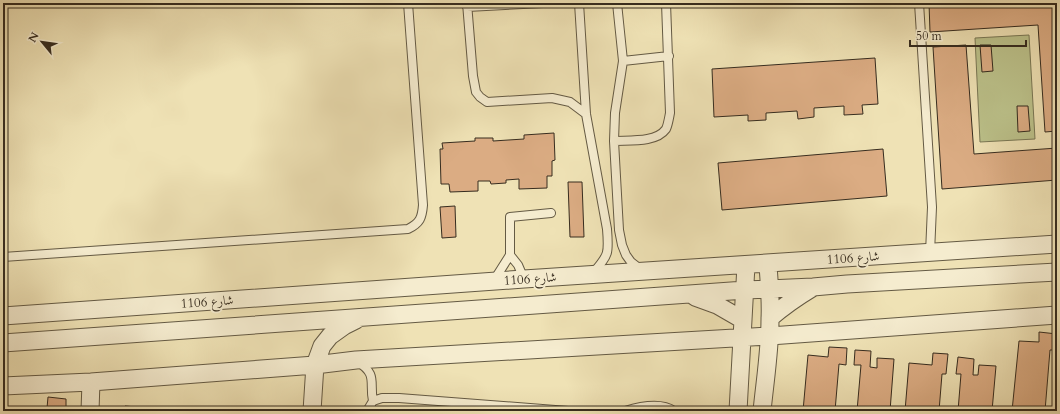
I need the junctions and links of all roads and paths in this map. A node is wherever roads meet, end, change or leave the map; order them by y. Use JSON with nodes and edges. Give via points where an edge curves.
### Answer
{"nodes":[{"id":1,"x":408,"y":3,"type":"edge"},
{"id":2,"x":543,"y":3,"type":"edge"},
{"id":3,"x":578,"y":3,"type":"edge"},
{"id":4,"x":617,"y":3,"type":"edge"},
{"id":5,"x":666,"y":3,"type":"edge"},
{"id":6,"x":919,"y":3,"type":"edge"},
{"id":7,"x":467,"y":5,"type":"edge"},
{"id":8,"x":669,"y":56,"type":"junction"},
{"id":9,"x":623,"y":61,"type":"junction"},
{"id":10,"x":586,"y":114,"type":"junction"},
{"id":11,"x":614,"y":141,"type":"junction"},
{"id":12,"x":551,"y":213,"type":"dead end"},
{"id":13,"x":1057,"y":244,"type":"edge"},
{"id":14,"x":930,"y":253,"type":"junction"},
{"id":15,"x":510,"y":255,"type":"junction"},
{"id":16,"x":3,"y":257,"type":"edge"},
{"id":17,"x":768,"y":264,"type":"junction"},
{"id":18,"x":746,"y":265,"type":"junction"},
{"id":19,"x":644,"y":272,"type":"junction"},
{"id":20,"x":1057,"y":272,"type":"edge"},
{"id":21,"x":590,"y":275,"type":"junction"},
{"id":22,"x":524,"y":279,"type":"junction"},
{"id":23,"x":493,"y":282,"type":"junction"},
{"id":24,"x":813,"y":287,"type":"junction"},
{"id":25,"x":745,"y":290,"type":"junction"},
{"id":26,"x":770,"y":290,"type":"junction"},
{"id":27,"x":688,"y":295,"type":"junction"},
{"id":28,"x":1057,"y":315,"type":"edge"},
{"id":29,"x":3,"y":316,"type":"edge"},
{"id":30,"x":360,"y":318,"type":"junction"},
{"id":31,"x":770,"y":318,"type":"junction"},
{"id":32,"x":742,"y":329,"type":"junction"},
{"id":33,"x":770,"y":336,"type":"junction"},
{"id":34,"x":3,"y":343,"type":"edge"},
{"id":35,"x":356,"y":360,"type":"junction"},
{"id":36,"x":315,"y":366,"type":"junction"},
{"id":37,"x":92,"y":382,"type":"junction"},
{"id":38,"x":3,"y":386,"type":"edge"},
{"id":39,"x":373,"y":401,"type":"junction"},
{"id":40,"x":90,"y":411,"type":"edge"},
{"id":41,"x":312,"y":411,"type":"edge"},
{"id":42,"x":367,"y":411,"type":"edge"},
{"id":43,"x":568,"y":411,"type":"edge"},
{"id":44,"x":624,"y":411,"type":"edge"},
{"id":45,"x":674,"y":411,"type":"edge"},
{"id":46,"x":738,"y":411,"type":"edge"},
{"id":47,"x":762,"y":411,"type":"edge"}],
"edges":[{"from":1,"to":16,"type":"lane","via":[[423,205],[422,214],[416,225],[408,228]]},
{"from":2,"to":7,"type":"lane"},
{"from":3,"to":10,"type":"lane"},
{"from":4,"to":9,"type":"lane"},
{"from":5,"to":8,"type":"lane"},
{"from":6,"to":14,"type":"lane","via":[[932,206]]},
{"from":7,"to":10,"type":"lane","via":[[473,76],[476,92],[480,97],[487,102],[552,98],[570,102]]},
{"from":8,"to":9,"type":"lane"},
{"from":8,"to":11,"type":"lane","via":[[670,113],[666,128],[651,139]]},
{"from":9,"to":11,"type":"lane","via":[[615,113]]},
{"from":10,"to":21,"type":"lane","via":[[609,245],[605,259]]},
{"from":11,"to":19,"type":"lane","via":[[622,244],[631,262]]},
{"from":12,"to":15,"type":"lane","via":[[510,216]]},
{"from":13,"to":14,"type":"street","name":"شارع 1106"},
{"from":14,"to":17,"type":"street","name":"شارع 1106"},
{"from":15,"to":22,"type":"lane","via":[[518,264]]},
{"from":15,"to":23,"type":"lane"},
{"from":17,"to":18,"type":"street","name":"شارع 1106"},
{"from":17,"to":26,"type":"street"},
{"from":18,"to":19,"type":"street","name":"شارع 1106"},
{"from":18,"to":25,"type":"street"},
{"from":19,"to":21,"type":"street","name":"شارع 1106"},
{"from":20,"to":24,"type":"street","name":"شارع 1106"},
{"from":21,"to":22,"type":"street","name":"شارع 1106"},
{"from":22,"to":23,"type":"street","name":"شارع 1106"},
{"from":23,"to":29,"type":"street","name":"شارع 1106"},
{"from":24,"to":26,"type":"street","name":"شارع 1106"},
{"from":24,"to":31,"type":"street"},
{"from":25,"to":26,"type":"street","name":"شارع 1106"},
{"from":25,"to":27,"type":"street","name":"شارع 1106"},
{"from":25,"to":32,"type":"street"},
{"from":26,"to":31,"type":"street"},
{"from":27,"to":30,"type":"street","name":"شارع 1106"},
{"from":27,"to":32,"type":"street","via":[[730,312]]},
{"from":28,"to":33,"type":"street"},
{"from":30,"to":34,"type":"street","name":"شارع 1106"},
{"from":30,"to":36,"type":"street","via":[[330,336],[322,346]]},
{"from":31,"to":33,"type":"street"},
{"from":32,"to":33,"type":"street"},
{"from":32,"to":35,"type":"street"},
{"from":32,"to":46,"type":"street"},
{"from":33,"to":47,"type":"street"},
{"from":35,"to":36,"type":"street"},
{"from":35,"to":39,"type":"lane","via":[[371,373]]},
{"from":36,"to":37,"type":"street"},
{"from":36,"to":41,"type":"street"},
{"from":37,"to":38,"type":"street"},
{"from":37,"to":40,"type":"street"},
{"from":39,"to":42,"type":"lane"},
{"from":39,"to":43,"type":"lane","via":[[398,398]]},
{"from":44,"to":45,"type":"lane","via":[[647,406]]}]}
